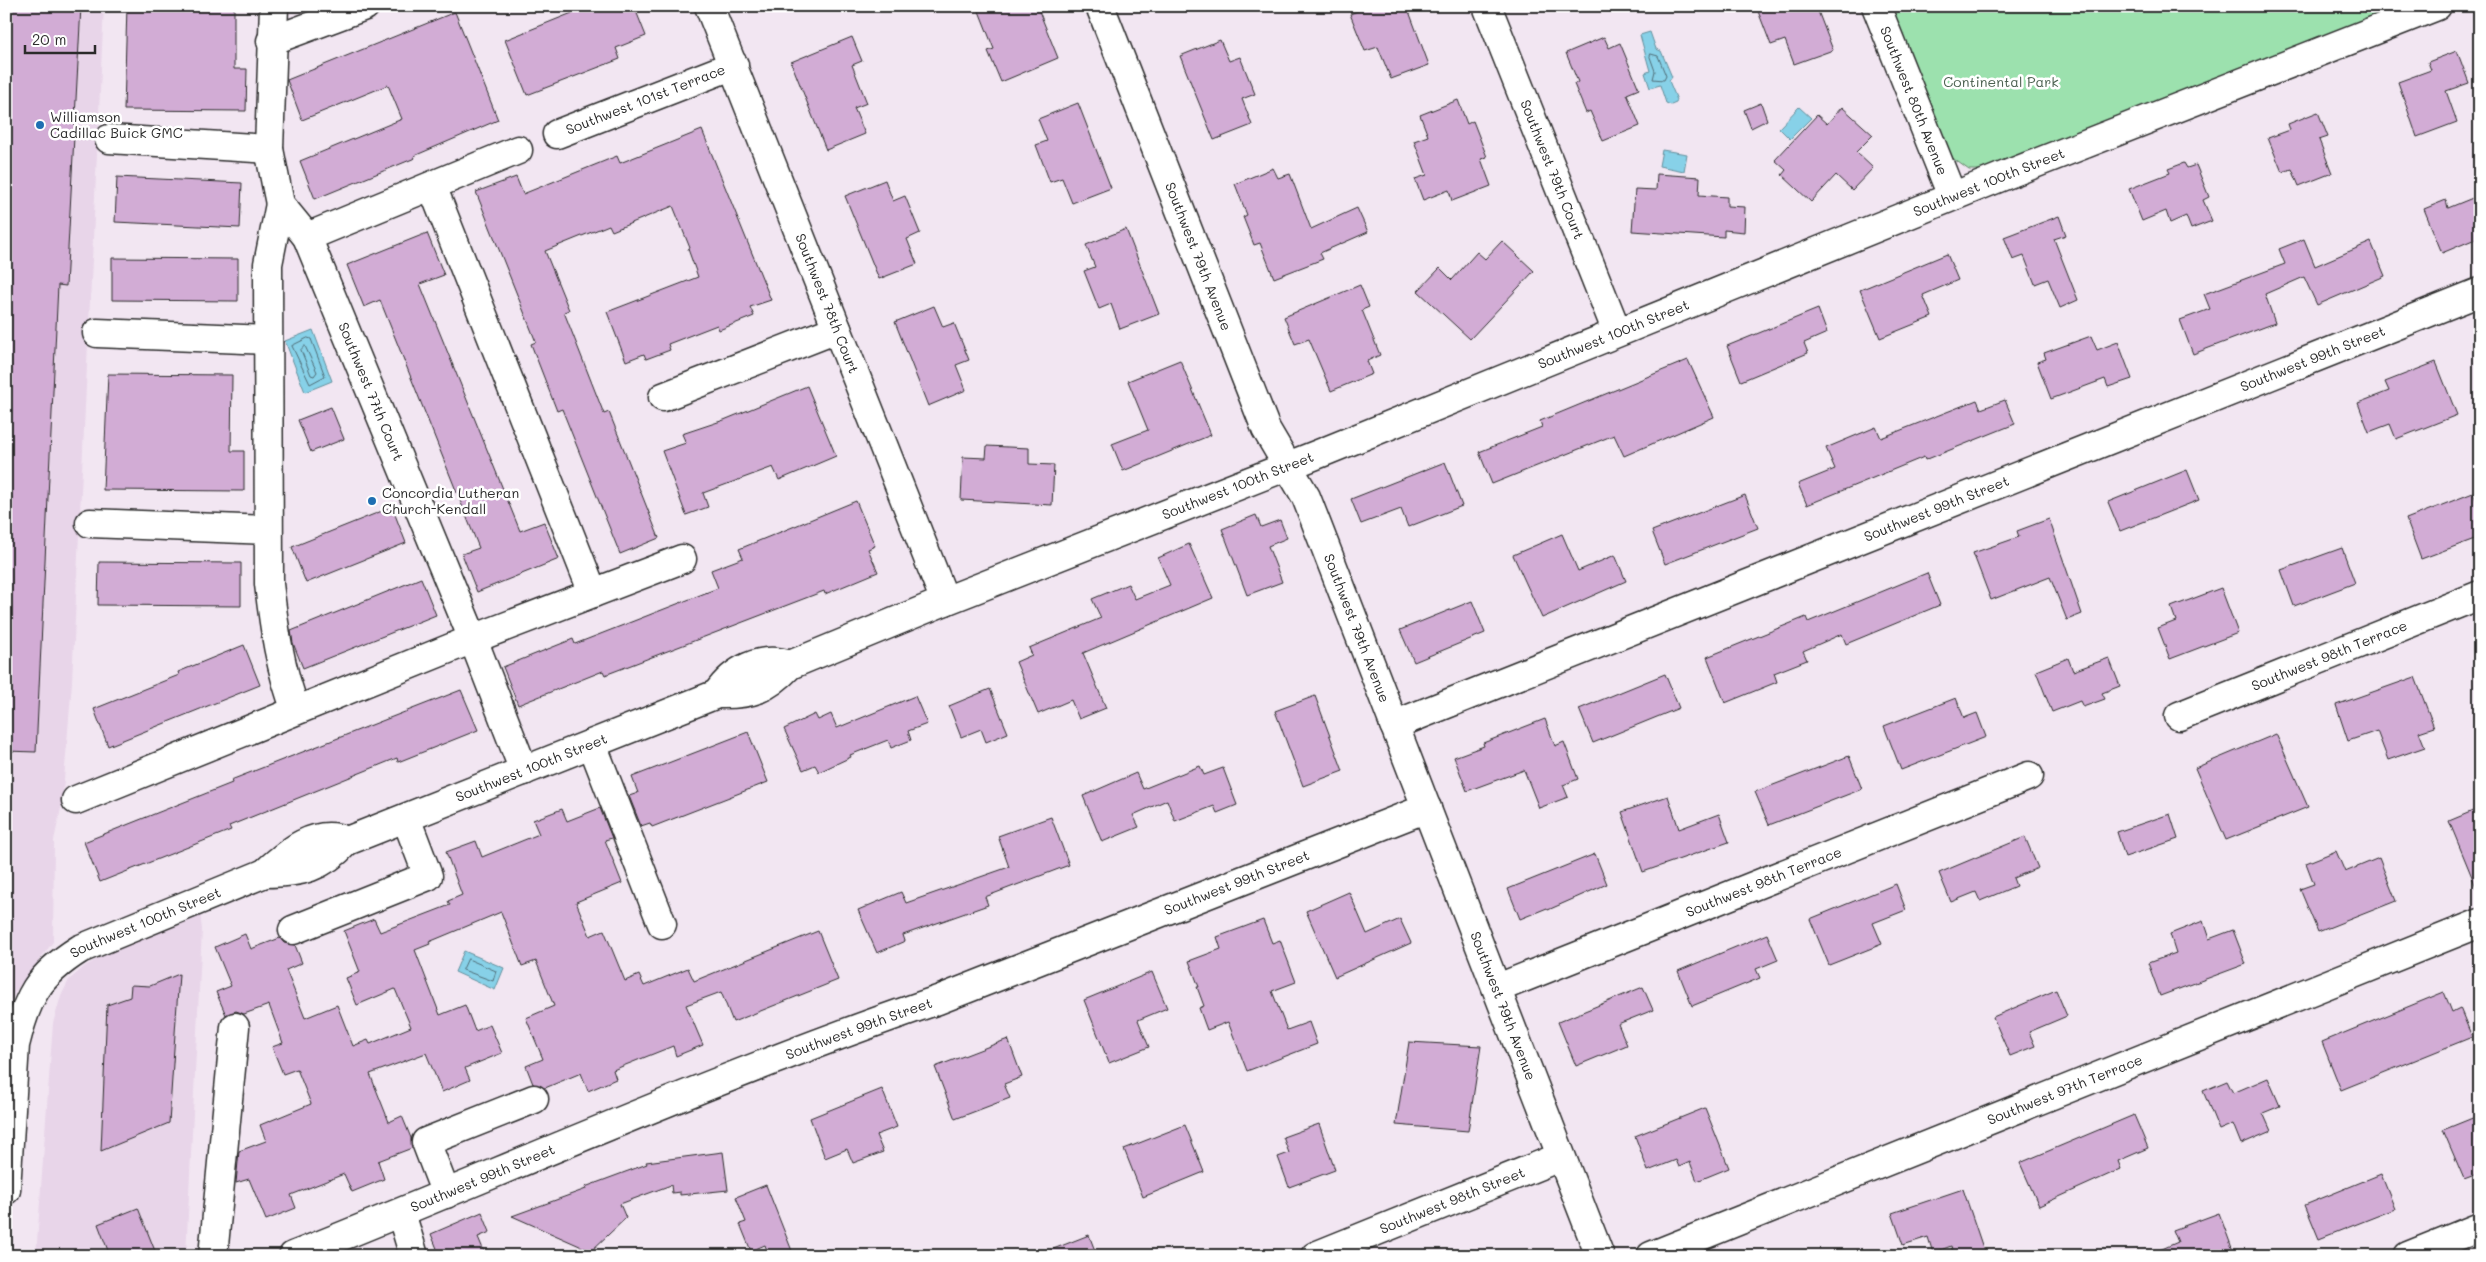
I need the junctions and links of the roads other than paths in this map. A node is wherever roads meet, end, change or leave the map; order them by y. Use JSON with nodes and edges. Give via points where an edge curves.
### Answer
{"nodes":[{"id":1,"x":274,"y":6,"type":"edge"},
{"id":2,"x":365,"y":6,"type":"edge"},
{"id":3,"x":709,"y":6,"type":"edge"},
{"id":4,"x":1100,"y":6,"type":"edge"},
{"id":5,"x":1487,"y":6,"type":"edge"},
{"id":6,"x":1876,"y":6,"type":"edge"},
{"id":7,"x":2437,"y":6,"type":"edge"},
{"id":8,"x":272,"y":41,"type":"junction"},
{"id":9,"x":734,"y":65,"type":"junction"},
{"id":10,"x":557,"y":134,"type":"dead end"},
{"id":11,"x":109,"y":139,"type":"dead end"},
{"id":12,"x":269,"y":149,"type":"junction"},
{"id":13,"x":518,"y":150,"type":"dead end"},
{"id":14,"x":432,"y":186,"type":"junction"},
{"id":15,"x":1952,"y":196,"type":"junction"},
{"id":16,"x":280,"y":204,"type":"junction"},
{"id":17,"x":307,"y":237,"type":"junction"},
{"id":18,"x":2480,"y":292,"type":"edge"},
{"id":19,"x":837,"y":329,"type":"junction"},
{"id":20,"x":1617,"y":332,"type":"junction"},
{"id":21,"x":97,"y":333,"type":"dead end"},
{"id":22,"x":268,"y":340,"type":"junction"},
{"id":23,"x":663,"y":397,"type":"dead end"},
{"id":24,"x":1288,"y":466,"type":"junction"},
{"id":25,"x":90,"y":523,"type":"dead end"},
{"id":26,"x":268,"y":530,"type":"junction"},
{"id":27,"x":682,"y":559,"type":"dead end"},
{"id":28,"x":593,"y":593,"type":"junction"},
{"id":29,"x":2480,"y":595,"type":"edge"},
{"id":30,"x":945,"y":600,"type":"junction"},
{"id":31,"x":473,"y":639,"type":"junction"},
{"id":32,"x":296,"y":710,"type":"junction"},
{"id":33,"x":2179,"y":716,"type":"dead end"},
{"id":34,"x":1394,"y":725,"type":"junction"},
{"id":35,"x":592,"y":744,"type":"junction"},
{"id":36,"x":524,"y":771,"type":"junction"},
{"id":37,"x":2029,"y":776,"type":"dead end"},
{"id":38,"x":76,"y":800,"type":"dead end"},
{"id":39,"x":1428,"y":808,"type":"junction"},
{"id":40,"x":406,"y":818,"type":"junction"},
{"id":41,"x":2480,"y":923,"type":"edge"},
{"id":42,"x":662,"y":924,"type":"dead end"},
{"id":43,"x":293,"y":930,"type":"dead end"},
{"id":44,"x":1498,"y":988,"type":"junction"},
{"id":45,"x":235,"y":1027,"type":"dead end"},
{"id":46,"x":534,"y":1099,"type":"dead end"},
{"id":47,"x":1560,"y":1157,"type":"junction"},
{"id":48,"x":6,"y":1190,"type":"edge"},
{"id":49,"x":446,"y":1194,"type":"junction"},
{"id":50,"x":401,"y":1213,"type":"junction"},
{"id":51,"x":2480,"y":1227,"type":"edge"},
{"id":52,"x":213,"y":1256,"type":"edge"},
{"id":53,"x":293,"y":1256,"type":"edge"},
{"id":54,"x":414,"y":1256,"type":"edge"},
{"id":55,"x":1315,"y":1256,"type":"edge"},
{"id":56,"x":1600,"y":1256,"type":"edge"},
{"id":57,"x":1651,"y":1256,"type":"edge"},
{"id":58,"x":2408,"y":1256,"type":"edge"}],
"edges":[{"from":1,"to":8,"type":"street","name":"Southwest 77th Court"},
{"from":2,"to":8,"type":"street"},
{"from":3,"to":9,"type":"street","name":"Southwest 78th Court"},
{"from":4,"to":24,"type":"street","name":"Southwest 79th Avenue","via":[[1266,429]]},
{"from":5,"to":20,"type":"street","name":"Southwest 79th Court"},
{"from":6,"to":15,"type":"street","name":"Southwest 80th Avenue"},
{"from":7,"to":15,"type":"street","name":"Southwest 100th Street"},
{"from":8,"to":12,"type":"street","name":"Southwest 77th Court"},
{"from":9,"to":10,"type":"street","name":"Southwest 101st Terrace"},
{"from":9,"to":19,"type":"street","name":"Southwest 78th Court"},
{"from":11,"to":12,"type":"street"},
{"from":12,"to":16,"type":"street","name":"Southwest 77th Court"},
{"from":13,"to":14,"type":"street"},
{"from":14,"to":17,"type":"street"},
{"from":14,"to":28,"type":"street"},
{"from":15,"to":20,"type":"street","name":"Southwest 100th Street"},
{"from":16,"to":17,"type":"street","name":"Southwest 77th Court"},
{"from":16,"to":22,"type":"street","via":[[268,264]]},
{"from":17,"to":31,"type":"street","name":"Southwest 77th Court"},
{"from":18,"to":34,"type":"street","name":"Southwest 99th Street"},
{"from":19,"to":23,"type":"street"},
{"from":19,"to":30,"type":"street","name":"Southwest 78th Court"},
{"from":20,"to":24,"type":"street","name":"Southwest 100th Street"},
{"from":21,"to":22,"type":"street"},
{"from":22,"to":26,"type":"street"},
{"from":24,"to":30,"type":"street","name":"Southwest 100th Street"},
{"from":24,"to":34,"type":"street","name":"Southwest 79th Avenue","via":[[1306,497]]},
{"from":25,"to":26,"type":"street"},
{"from":26,"to":32,"type":"street","via":[[269,584],[276,635]]},
{"from":27,"to":28,"type":"street"},
{"from":28,"to":31,"type":"street"},
{"from":29,"to":33,"type":"street","name":"Southwest 98th Terrace"},
{"from":30,"to":35,"type":"street","name":"Southwest 100th Street","via":[[790,665],[773,682],[757,690],[717,694]]},
{"from":31,"to":32,"type":"street"},
{"from":31,"to":36,"type":"street","name":"Southwest 77th Court"},
{"from":32,"to":38,"type":"street"},
{"from":34,"to":39,"type":"street","name":"Southwest 79th Avenue"},
{"from":35,"to":36,"type":"street","name":"Southwest 100th Street"},
{"from":35,"to":42,"type":"street"},
{"from":36,"to":40,"type":"street","name":"Southwest 100th Street"},
{"from":37,"to":44,"type":"street","name":"Southwest 98th Terrace"},
{"from":39,"to":44,"type":"street","name":"Southwest 79th Avenue"},
{"from":39,"to":49,"type":"street","name":"Southwest 99th Street","via":[[947,997],[855,1028]]},
{"from":40,"to":43,"type":"street","via":[[428,876]]},
{"from":40,"to":48,"type":"street","name":"Southwest 100th Street","via":[[347,841],[334,855],[312,868],[265,873],[80,949],[54,966],[36,987],[24,1011],[15,1046]]},
{"from":41,"to":57,"type":"street","name":"Southwest 97th Terrace"},
{"from":44,"to":47,"type":"street","name":"Southwest 79th Avenue"},
{"from":45,"to":52,"type":"street"},
{"from":46,"to":49,"type":"street","via":[[426,1142]]},
{"from":47,"to":55,"type":"street","name":"Southwest 98th Street"},
{"from":47,"to":56,"type":"street","name":"Southwest 79th Avenue"},
{"from":49,"to":50,"type":"street","name":"Southwest 99th Street"},
{"from":50,"to":53,"type":"street","name":"Southwest 99th Street"},
{"from":50,"to":54,"type":"street"},
{"from":51,"to":58,"type":"street"}]}
